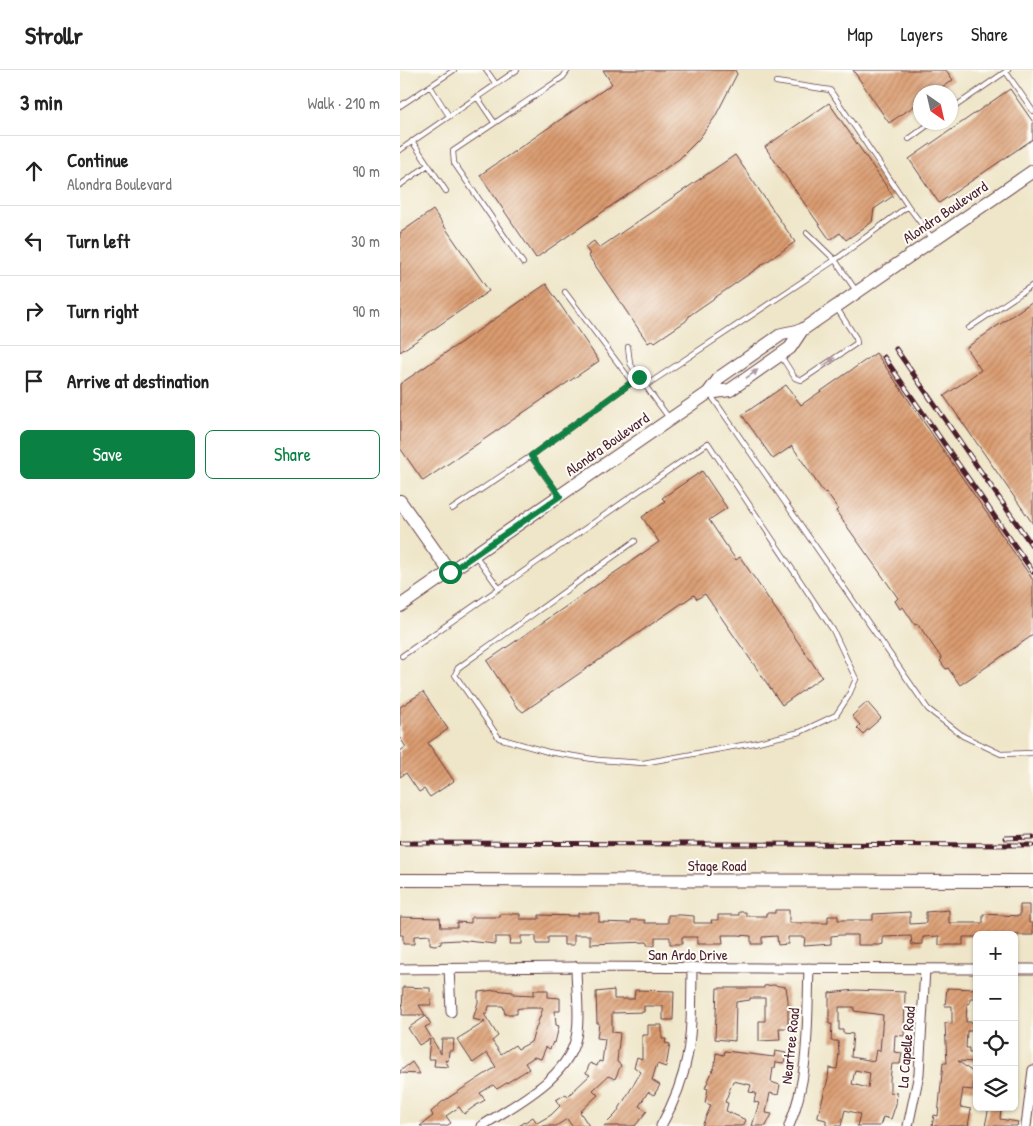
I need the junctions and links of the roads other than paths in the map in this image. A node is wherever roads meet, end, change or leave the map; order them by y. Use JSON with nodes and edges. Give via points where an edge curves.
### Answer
{"nodes":[{"id":1,"x":454,"y":70,"type":"edge"},
{"id":2,"x":486,"y":70,"type":"edge"},
{"id":3,"x":516,"y":70,"type":"edge"},
{"id":4,"x":568,"y":70,"type":"edge"},
{"id":5,"x":1007,"y":71,"type":"edge"},
{"id":6,"x":776,"y":82,"type":"dead end"},
{"id":7,"x":496,"y":84,"type":"junction"},
{"id":8,"x":430,"y":86,"type":"junction"},
{"id":9,"x":477,"y":97,"type":"junction"},
{"id":10,"x":958,"y":105,"type":"edge"},
{"id":11,"x":400,"y":106,"type":"edge"},
{"id":12,"x":1033,"y":111,"type":"edge"},
{"id":13,"x":449,"y":116,"type":"junction"},
{"id":14,"x":494,"y":122,"type":"junction"},
{"id":15,"x":921,"y":130,"type":"edge"},
{"id":16,"x":909,"y":139,"type":"dead end"},
{"id":17,"x":412,"y":141,"type":"junction"},
{"id":18,"x":400,"y":150,"type":"edge"},
{"id":19,"x":428,"y":165,"type":"junction"},
{"id":20,"x":1033,"y":171,"type":"edge"},
{"id":21,"x":400,"y":185,"type":"edge"},
{"id":22,"x":446,"y":191,"type":"dead end"},
{"id":23,"x":908,"y":206,"type":"junction"},
{"id":24,"x":806,"y":234,"type":"dead end"},
{"id":25,"x":933,"y":240,"type":"junction"},
{"id":26,"x":835,"y":260,"type":"junction"},
{"id":27,"x":523,"y":263,"type":"dead end"},
{"id":28,"x":1033,"y":285,"type":"edge"},
{"id":29,"x":565,"y":292,"type":"dead end"},
{"id":30,"x":857,"y":292,"type":"junction"},
{"id":31,"x":836,"y":307,"type":"junction"},
{"id":32,"x":969,"y":328,"type":"dead end"},
{"id":33,"x":802,"y":330,"type":"junction"},
{"id":34,"x":628,"y":347,"type":"dead end"},
{"id":35,"x":780,"y":355,"type":"junction"},
{"id":36,"x":639,"y":377,"type":"junction"},
{"id":37,"x":632,"y":382,"type":"junction"},
{"id":38,"x":645,"y":386,"type":"junction"},
{"id":39,"x":708,"y":393,"type":"junction"},
{"id":40,"x":670,"y":419,"type":"junction"},
{"id":41,"x":531,"y":456,"type":"junction"},
{"id":42,"x":560,"y":496,"type":"junction"},
{"id":43,"x":400,"y":500,"type":"edge"},
{"id":44,"x":452,"y":509,"type":"dead end"},
{"id":45,"x":635,"y":541,"type":"dead end"},
{"id":46,"x":475,"y":555,"type":"junction"},
{"id":47,"x":450,"y":572,"type":"junction"},
{"id":48,"x":499,"y":588,"type":"junction"},
{"id":49,"x":400,"y":606,"type":"edge"},
{"id":50,"x":402,"y":656,"type":"dead end"},
{"id":51,"x":1033,"y":753,"type":"edge"},
{"id":52,"x":400,"y":880,"type":"edge"},
{"id":53,"x":1033,"y":880,"type":"edge"},
{"id":54,"x":576,"y":967,"type":"junction"},
{"id":55,"x":692,"y":967,"type":"junction"},
{"id":56,"x":449,"y":968,"type":"junction"},
{"id":57,"x":809,"y":968,"type":"junction"},
{"id":58,"x":400,"y":969,"type":"edge"},
{"id":59,"x":925,"y":969,"type":"junction"},
{"id":60,"x":973,"y":969,"type":"edge"},
{"id":61,"x":1018,"y":969,"type":"edge"},
{"id":62,"x":1033,"y":969,"type":"edge"},
{"id":63,"x":452,"y":1012,"type":"dead end"},
{"id":64,"x":1033,"y":1070,"type":"edge"},
{"id":65,"x":482,"y":1126,"type":"edge"},
{"id":66,"x":661,"y":1126,"type":"edge"},
{"id":67,"x":789,"y":1126,"type":"edge"},
{"id":68,"x":908,"y":1126,"type":"edge"},
{"id":69,"x":1026,"y":1126,"type":"edge"}],
"edges":[{"from":1,"to":8,"type":"lane"},
{"from":2,"to":7,"type":"lane"},
{"from":3,"to":7,"type":"lane"},
{"from":4,"to":14,"type":"lane","via":[[563,77]]},
{"from":5,"to":10,"type":"lane"},
{"from":5,"to":12,"type":"lane"},
{"from":6,"to":23,"type":"lane","via":[[830,90]]},
{"from":7,"to":9,"type":"lane"},
{"from":8,"to":11,"type":"lane"},
{"from":8,"to":13,"type":"lane"},
{"from":9,"to":13,"type":"lane"},
{"from":9,"to":14,"type":"lane"},
{"from":13,"to":17,"type":"lane"},
{"from":14,"to":27,"type":"lane","via":[[454,151],[454,164]]},
{"from":15,"to":16,"type":"lane"},
{"from":17,"to":18,"type":"lane"},
{"from":17,"to":19,"type":"lane"},
{"from":19,"to":21,"type":"lane"},
{"from":19,"to":22,"type":"lane"},
{"from":20,"to":25,"type":"main road","name":"Alondra Boulevard"},
{"from":23,"to":25,"type":"lane"},
{"from":23,"to":26,"type":"lane"},
{"from":24,"to":26,"type":"lane"},
{"from":25,"to":30,"type":"main road","name":"Alondra Boulevard"},
{"from":26,"to":30,"type":"lane"},
{"from":26,"to":38,"type":"lane"},
{"from":28,"to":32,"type":"lane"},
{"from":29,"to":37,"type":"lane"},
{"from":30,"to":31,"type":"main road","name":"Alondra Boulevard"},
{"from":31,"to":33,"type":"main road","name":"Alondra Boulevard"},
{"from":35,"to":31,"type":"lane","one_way":true,"via":[[798,381],[857,340]]},
{"from":33,"to":35,"type":"main road","name":"Alondra Boulevard","via":[[790,348]]},
{"from":33,"to":39,"type":"main road","name":"Alondra Boulevard","via":[[782,334],[720,377]]},
{"from":34,"to":36,"type":"lane","via":[[630,363]]},
{"from":39,"to":35,"type":"main road","name":"Alondra Boulevard","one_way":true,"via":[[730,390]]},
{"from":36,"to":37,"type":"lane"},
{"from":36,"to":38,"type":"lane"},
{"from":37,"to":41,"type":"lane"},
{"from":38,"to":40,"type":"lane"},
{"from":39,"to":40,"type":"main road","name":"Alondra Boulevard"},
{"from":39,"to":51,"type":"lane","via":[[928,709],[962,736],[1000,754]]},
{"from":40,"to":42,"type":"main road","name":"Alondra Boulevard"},
{"from":41,"to":42,"type":"lane"},
{"from":41,"to":44,"type":"lane"},
{"from":42,"to":46,"type":"main road","name":"Alondra Boulevard"},
{"from":43,"to":47,"type":"main road"},
{"from":45,"to":48,"type":"lane","via":[[458,668],[455,675],[499,738],[548,752],[643,763],[800,732],[836,715],[856,678],[833,630],[708,443]]},
{"from":46,"to":47,"type":"main road","name":"Alondra Boulevard"},
{"from":46,"to":48,"type":"lane"},
{"from":47,"to":49,"type":"main road","name":"Alondra Boulevard"},
{"from":48,"to":50,"type":"lane"},
{"from":52,"to":53,"type":"main road","name":"Stage Road"},
{"from":54,"to":55,"type":"street","name":"San Ardo Drive"},
{"from":54,"to":56,"type":"street","name":"San Ardo Drive"},
{"from":54,"to":65,"type":"street","via":[[577,1032],[570,1054],[557,1072],[536,1090]]},
{"from":55,"to":57,"type":"street","name":"San Ardo Drive"},
{"from":55,"to":66,"type":"street","via":[[691,1036],[686,1069],[676,1099]]},
{"from":56,"to":58,"type":"street","name":"San Ardo Drive"},
{"from":56,"to":63,"type":"street"},
{"from":57,"to":59,"type":"street","name":"San Ardo Drive"},
{"from":57,"to":67,"type":"street","name":"Neartree Road","via":[[806,1051]]},
{"from":59,"to":60,"type":"street","name":"San Ardo Drive"},
{"from":59,"to":68,"type":"street","name":"La Capelle Road","via":[[919,1074]]},
{"from":61,"to":62,"type":"street"},
{"from":64,"to":69,"type":"street"}]}
